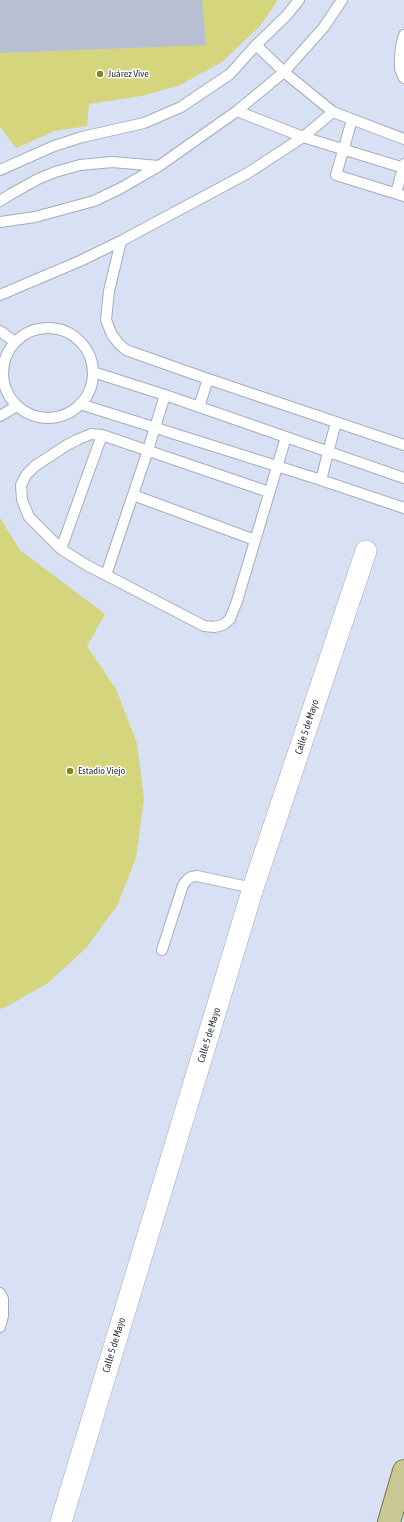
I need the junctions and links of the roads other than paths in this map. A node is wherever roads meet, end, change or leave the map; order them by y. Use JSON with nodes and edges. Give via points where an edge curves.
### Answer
{"nodes":[{"id":1,"x":299,"y":0,"type":"edge"},
{"id":2,"x":342,"y":0,"type":"edge"},
{"id":3,"x":404,"y":35,"type":"edge"},
{"id":4,"x":256,"y":45,"type":"junction"},
{"id":5,"x":284,"y":72,"type":"junction"},
{"id":6,"x":404,"y":78,"type":"edge"},
{"id":7,"x":237,"y":111,"type":"junction"},
{"id":8,"x":333,"y":112,"type":"junction"},
{"id":9,"x":352,"y":120,"type":"junction"},
{"id":10,"x":303,"y":137,"type":"junction"},
{"id":11,"x":404,"y":139,"type":"edge"},
{"id":12,"x":343,"y":149,"type":"junction"},
{"id":13,"x":160,"y":166,"type":"junction"},
{"id":14,"x":404,"y":166,"type":"edge"},
{"id":15,"x":0,"y":170,"type":"edge"},
{"id":16,"x":400,"y":195,"type":"edge"},
{"id":17,"x":0,"y":201,"type":"edge"},
{"id":18,"x":0,"y":222,"type":"edge"},
{"id":19,"x":121,"y":241,"type":"junction"},
{"id":20,"x":0,"y":295,"type":"edge"},
{"id":21,"x":0,"y":331,"type":"edge"},
{"id":22,"x":15,"y":342,"type":"junction"},
{"id":23,"x":93,"y":372,"type":"junction"},
{"id":24,"x":1,"y":375,"type":"edge"},
{"id":25,"x":208,"y":379,"type":"junction"},
{"id":26,"x":165,"y":395,"type":"junction"},
{"id":27,"x":80,"y":404,"type":"junction"},
{"id":28,"x":17,"y":406,"type":"junction"},
{"id":29,"x":199,"y":407,"type":"junction"},
{"id":30,"x":0,"y":416,"type":"edge"},
{"id":31,"x":336,"y":422,"type":"junction"},
{"id":32,"x":154,"y":427,"type":"junction"},
{"id":33,"x":102,"y":434,"type":"junction"},
{"id":34,"x":286,"y":437,"type":"junction"},
{"id":35,"x":404,"y":445,"type":"edge"},
{"id":36,"x":148,"y":450,"type":"junction"},
{"id":37,"x":328,"y":452,"type":"junction"},
{"id":38,"x":277,"y":466,"type":"junction"},
{"id":39,"x":404,"y":478,"type":"edge"},
{"id":40,"x":321,"y":480,"type":"junction"},
{"id":41,"x":269,"y":492,"type":"junction"},
{"id":42,"x":133,"y":495,"type":"junction"},
{"id":43,"x":404,"y":508,"type":"edge"},
{"id":44,"x":255,"y":540,"type":"junction"},
{"id":45,"x":62,"y":549,"type":"junction"},
{"id":46,"x":366,"y":551,"type":"dead end"},
{"id":47,"x":106,"y":575,"type":"junction"},
{"id":48,"x":253,"y":888,"type":"junction"},
{"id":49,"x":162,"y":950,"type":"dead end"},
{"id":50,"x":0,"y":1293,"type":"edge"},
{"id":51,"x":0,"y":1327,"type":"edge"},
{"id":52,"x":404,"y":1471,"type":"edge"},
{"id":53,"x":61,"y":1522,"type":"edge"},
{"id":54,"x":389,"y":1522,"type":"edge"}],
"edges":[{"from":1,"to":4,"type":"lane","via":[[287,16]]},
{"from":2,"to":5,"type":"lane","via":[[324,27]]},
{"from":3,"to":6,"type":"lane","via":[[400,69]]},
{"from":4,"to":5,"type":"lane"},
{"from":4,"to":15,"type":"lane","via":[[230,74],[181,107],[144,124],[82,137],[54,146]]},
{"from":5,"to":7,"type":"lane"},
{"from":5,"to":8,"type":"lane"},
{"from":7,"to":10,"type":"lane"},
{"from":7,"to":13,"type":"lane"},
{"from":8,"to":9,"type":"lane"},
{"from":8,"to":10,"type":"lane"},
{"from":9,"to":11,"type":"lane"},
{"from":9,"to":12,"type":"lane"},
{"from":10,"to":12,"type":"lane"},
{"from":10,"to":19,"type":"lane","via":[[248,173]]},
{"from":12,"to":14,"type":"lane"},
{"from":12,"to":16,"type":"lane","via":[[336,175]]},
{"from":13,"to":17,"type":"lane","via":[[112,162],[80,165],[38,179]]},
{"from":13,"to":18,"type":"lane","via":[[94,201],[35,217]]},
{"from":14,"to":16,"type":"lane"},
{"from":19,"to":20,"type":"lane"},
{"from":19,"to":25,"type":"lane","via":[[109,292],[106,320],[112,335],[126,350]]},
{"from":21,"to":22,"type":"lane"},
{"from":22,"to":23,"type":"lane","via":[[34,330],[46,328],[63,331],[78,340],[86,350]]},
{"from":22,"to":24,"type":"lane","via":[[3,362]]},
{"from":23,"to":26,"type":"lane"},
{"from":23,"to":27,"type":"lane","via":[[92,384]]},
{"from":24,"to":28,"type":"lane","via":[[9,397]]},
{"from":25,"to":29,"type":"lane"},
{"from":25,"to":31,"type":"lane"},
{"from":26,"to":29,"type":"lane"},
{"from":26,"to":32,"type":"lane"},
{"from":27,"to":28,"type":"lane","via":[[61,417],[49,418],[26,413]]},
{"from":27,"to":32,"type":"lane"},
{"from":28,"to":30,"type":"lane"},
{"from":29,"to":34,"type":"lane"},
{"from":31,"to":35,"type":"lane"},
{"from":31,"to":37,"type":"lane"},
{"from":32,"to":36,"type":"lane"},
{"from":32,"to":38,"type":"lane"},
{"from":33,"to":36,"type":"lane"},
{"from":33,"to":45,"type":"lane"},
{"from":33,"to":45,"type":"lane","via":[[90,434],[67,445],[35,466],[21,485],[22,500],[29,517]]},
{"from":34,"to":37,"type":"lane"},
{"from":34,"to":38,"type":"lane"},
{"from":36,"to":41,"type":"lane"},
{"from":36,"to":42,"type":"lane"},
{"from":37,"to":39,"type":"lane"},
{"from":37,"to":40,"type":"lane"},
{"from":38,"to":40,"type":"lane"},
{"from":38,"to":41,"type":"lane"},
{"from":40,"to":43,"type":"lane"},
{"from":41,"to":44,"type":"lane"},
{"from":42,"to":44,"type":"lane"},
{"from":42,"to":47,"type":"lane"},
{"from":44,"to":47,"type":"lane","via":[[230,619],[214,627],[204,626]]},
{"from":45,"to":47,"type":"lane"},
{"from":46,"to":48,"type":"street","name":"Calle 5 de Mayo"},
{"from":48,"to":49,"type":"lane","via":[[197,876],[191,877],[183,885]]},
{"from":48,"to":53,"type":"street","name":"Calle 5 de Mayo"},
{"from":50,"to":51,"type":"lane","via":[[4,1316]]},
{"from":52,"to":54,"type":"main road"}]}
